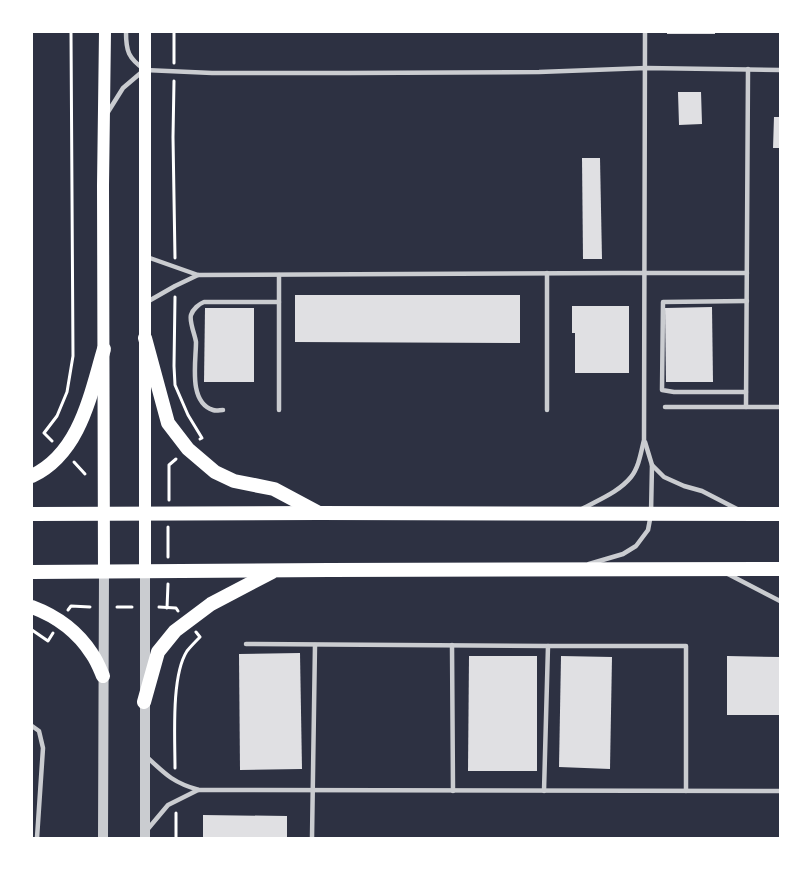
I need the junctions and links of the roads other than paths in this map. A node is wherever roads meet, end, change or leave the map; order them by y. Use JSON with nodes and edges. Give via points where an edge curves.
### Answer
{"nodes":[{"id":1,"x":105,"y":32,"type":"edge"},
{"id":2,"x":126,"y":32,"type":"edge"},
{"id":3,"x":145,"y":32,"type":"edge"},
{"id":4,"x":645,"y":32,"type":"edge"},
{"id":5,"x":646,"y":68,"type":"junction"},
{"id":6,"x":748,"y":69,"type":"junction"},
{"id":7,"x":145,"y":70,"type":"junction"},
{"id":8,"x":780,"y":70,"type":"edge"},
{"id":9,"x":103,"y":122,"type":"junction"},
{"id":10,"x":145,"y":256,"type":"junction"},
{"id":11,"x":547,"y":273,"type":"junction"},
{"id":12,"x":644,"y":273,"type":"junction"},
{"id":13,"x":747,"y":273,"type":"junction"},
{"id":14,"x":198,"y":275,"type":"junction"},
{"id":15,"x":279,"y":275,"type":"junction"},
{"id":16,"x":747,"y":301,"type":"junction"},
{"id":17,"x":279,"y":302,"type":"junction"},
{"id":18,"x":145,"y":304,"type":"junction"},
{"id":19,"x":145,"y":338,"type":"junction"},
{"id":20,"x":104,"y":350,"type":"junction"},
{"id":21,"x":746,"y":392,"type":"junction"},
{"id":22,"x":665,"y":407,"type":"dead end"},
{"id":23,"x":746,"y":407,"type":"junction"},
{"id":24,"x":780,"y":407,"type":"edge"},
{"id":25,"x":223,"y":410,"type":"dead end"},
{"id":26,"x":279,"y":410,"type":"dead end"},
{"id":27,"x":547,"y":410,"type":"dead end"},
{"id":28,"x":644,"y":440,"type":"junction"},
{"id":29,"x":652,"y":465,"type":"junction"},
{"id":30,"x":32,"y":476,"type":"edge"},
{"id":31,"x":32,"y":513,"type":"edge"},
{"id":32,"x":104,"y":513,"type":"junction"},
{"id":33,"x":146,"y":513,"type":"junction"},
{"id":34,"x":319,"y":513,"type":"junction"},
{"id":35,"x":574,"y":513,"type":"junction"},
{"id":36,"x":651,"y":514,"type":"junction"},
{"id":37,"x":780,"y":514,"type":"edge"},
{"id":38,"x":747,"y":515,"type":"junction"},
{"id":39,"x":574,"y":569,"type":"junction"},
{"id":40,"x":718,"y":569,"type":"junction"},
{"id":41,"x":780,"y":569,"type":"edge"},
{"id":42,"x":276,"y":570,"type":"junction"},
{"id":43,"x":32,"y":572,"type":"edge"},
{"id":44,"x":104,"y":572,"type":"junction"},
{"id":45,"x":145,"y":572,"type":"junction"},
{"id":46,"x":780,"y":602,"type":"edge"},
{"id":47,"x":32,"y":607,"type":"edge"},
{"id":48,"x":246,"y":644,"type":"dead end"},
{"id":49,"x":315,"y":645,"type":"junction"},
{"id":50,"x":452,"y":645,"type":"junction"},
{"id":51,"x":548,"y":646,"type":"junction"},
{"id":52,"x":103,"y":676,"type":"junction"},
{"id":53,"x":144,"y":702,"type":"junction"},
{"id":54,"x":32,"y":726,"type":"edge"},
{"id":55,"x":145,"y":756,"type":"junction"},
{"id":56,"x":199,"y":790,"type":"junction"},
{"id":57,"x":313,"y":790,"type":"junction"},
{"id":58,"x":453,"y":790,"type":"junction"},
{"id":59,"x":544,"y":790,"type":"junction"},
{"id":60,"x":686,"y":791,"type":"junction"},
{"id":61,"x":780,"y":791,"type":"edge"},
{"id":62,"x":32,"y":822,"type":"edge"},
{"id":63,"x":38,"y":822,"type":"junction"},
{"id":64,"x":145,"y":835,"type":"edge"},
{"id":65,"x":37,"y":838,"type":"edge"},
{"id":66,"x":103,"y":838,"type":"edge"},
{"id":67,"x":312,"y":838,"type":"edge"}],
"edges":[{"from":1,"to":9,"type":"main road"},
{"from":2,"to":7,"type":"lane","via":[[126,48]]},
{"from":3,"to":7,"type":"main road"},
{"from":4,"to":5,"type":"lane"},
{"from":5,"to":6,"type":"lane"},
{"from":5,"to":7,"type":"lane","via":[[490,72]]},
{"from":5,"to":12,"type":"lane"},
{"from":6,"to":8,"type":"lane"},
{"from":6,"to":13,"type":"lane"},
{"from":7,"to":9,"type":"lane","via":[[123,88]]},
{"from":7,"to":10,"type":"main road"},
{"from":9,"to":20,"type":"main road"},
{"from":10,"to":14,"type":"lane"},
{"from":10,"to":18,"type":"main road"},
{"from":11,"to":12,"type":"lane"},
{"from":11,"to":15,"type":"lane"},
{"from":11,"to":27,"type":"lane"},
{"from":12,"to":13,"type":"lane"},
{"from":12,"to":28,"type":"lane"},
{"from":13,"to":16,"type":"lane"},
{"from":14,"to":15,"type":"lane"},
{"from":14,"to":18,"type":"lane"},
{"from":15,"to":17,"type":"lane"},
{"from":16,"to":21,"type":"lane"},
{"from":16,"to":21,"type":"lane","via":[[663,302],[662,390]]},
{"from":17,"to":25,"type":"lane","via":[[204,302],[191,315],[196,342],[196,391],[213,410]]},
{"from":17,"to":26,"type":"lane"},
{"from":18,"to":19,"type":"main road"},
{"from":19,"to":33,"type":"main road"},
{"from":19,"to":34,"type":"main road","via":[[168,423],[188,449],[215,472],[234,481],[274,489]]},
{"from":20,"to":30,"type":"main road","via":[[80,425],[64,452]]},
{"from":20,"to":32,"type":"main road"},
{"from":21,"to":23,"type":"lane"},
{"from":22,"to":23,"type":"lane"},
{"from":23,"to":24,"type":"lane"},
{"from":28,"to":29,"type":"lane"},
{"from":28,"to":35,"type":"lane","via":[[632,476],[619,489]]},
{"from":29,"to":36,"type":"lane"},
{"from":29,"to":38,"type":"lane","via":[[664,477],[702,491]]},
{"from":31,"to":32,"type":"main road"},
{"from":32,"to":33,"type":"main road"},
{"from":32,"to":44,"type":"main road"},
{"from":33,"to":34,"type":"main road"},
{"from":33,"to":45,"type":"main road"},
{"from":34,"to":35,"type":"main road"},
{"from":35,"to":36,"type":"main road"},
{"from":36,"to":38,"type":"main road"},
{"from":36,"to":39,"type":"lane","via":[[648,530],[636,546]]},
{"from":37,"to":38,"type":"main road"},
{"from":39,"to":40,"type":"main road"},
{"from":39,"to":42,"type":"main road"},
{"from":40,"to":41,"type":"main road"},
{"from":40,"to":46,"type":"lane"},
{"from":42,"to":45,"type":"main road"},
{"from":42,"to":53,"type":"main road","via":[[211,604],[175,631],[158,652]]},
{"from":43,"to":44,"type":"main road"},
{"from":44,"to":45,"type":"main road"},
{"from":44,"to":52,"type":"street"},
{"from":45,"to":53,"type":"street"},
{"from":47,"to":52,"type":"main road","via":[[61,622],[81,639]]},
{"from":48,"to":49,"type":"lane"},
{"from":49,"to":50,"type":"lane"},
{"from":49,"to":57,"type":"lane"},
{"from":50,"to":51,"type":"lane"},
{"from":50,"to":58,"type":"lane"},
{"from":51,"to":59,"type":"lane"},
{"from":51,"to":60,"type":"lane","via":[[686,646]]},
{"from":52,"to":66,"type":"street"},
{"from":53,"to":55,"type":"street"},
{"from":54,"to":63,"type":"lane","via":[[39,731],[43,748]]},
{"from":55,"to":56,"type":"lane","via":[[168,777]]},
{"from":55,"to":64,"type":"street"},
{"from":56,"to":57,"type":"lane"},
{"from":56,"to":64,"type":"lane","via":[[168,805]]},
{"from":57,"to":58,"type":"lane"},
{"from":57,"to":67,"type":"lane"},
{"from":58,"to":59,"type":"lane"},
{"from":59,"to":60,"type":"lane"},
{"from":60,"to":61,"type":"lane"},
{"from":62,"to":63,"type":"lane"},
{"from":63,"to":65,"type":"lane"}]}
